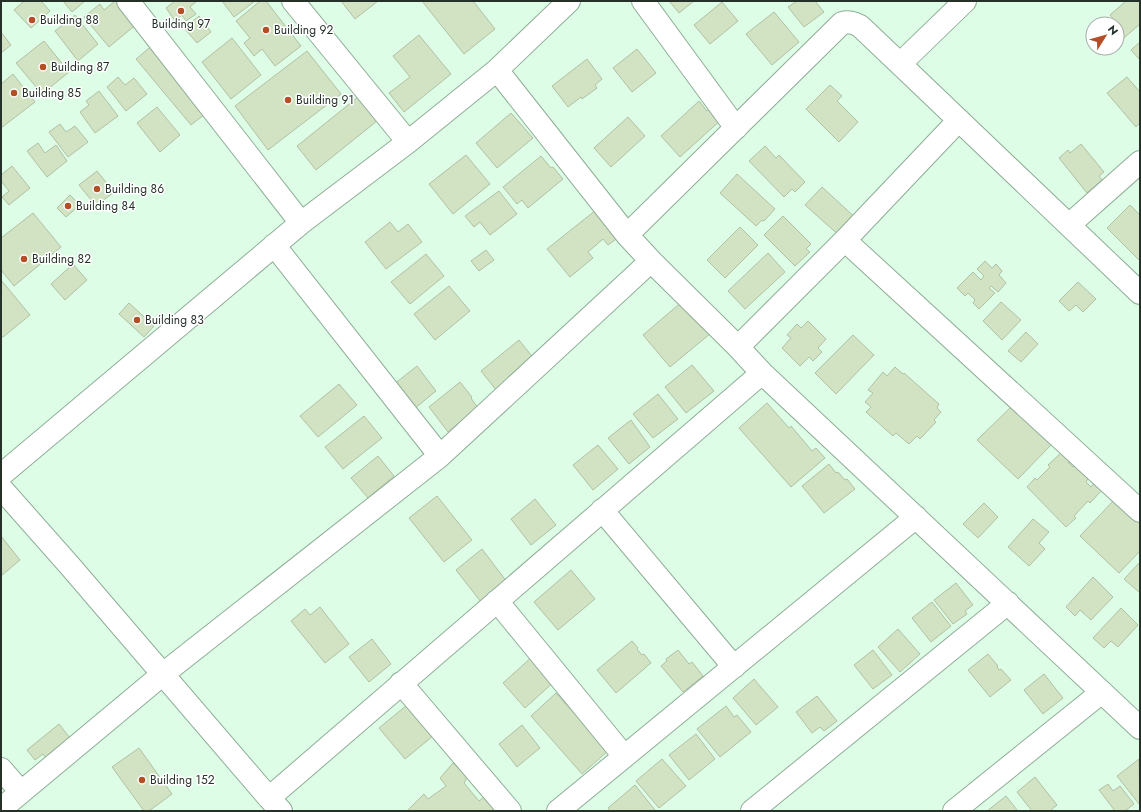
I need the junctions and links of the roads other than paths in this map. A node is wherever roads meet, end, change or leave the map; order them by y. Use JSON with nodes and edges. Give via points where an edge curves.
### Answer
{"nodes":[{"id":1,"x":128,"y":1,"type":"edge"},
{"id":2,"x":293,"y":1,"type":"edge"},
{"id":3,"x":569,"y":1,"type":"edge"},
{"id":4,"x":643,"y":1,"type":"edge"},
{"id":5,"x":965,"y":1,"type":"edge"},
{"id":6,"x":900,"y":64,"type":"junction"},
{"id":7,"x":497,"y":70,"type":"junction"},
{"id":8,"x":959,"y":120,"type":"junction"},
{"id":9,"x":736,"y":128,"type":"junction"},
{"id":10,"x":408,"y":142,"type":"junction"},
{"id":11,"x":1140,"y":162,"type":"edge"},
{"id":12,"x":301,"y":223,"type":"junction"},
{"id":13,"x":1069,"y":225,"type":"junction"},
{"id":14,"x":627,"y":235,"type":"junction"},
{"id":15,"x":846,"y":239,"type":"junction"},
{"id":16,"x":274,"y":245,"type":"junction"},
{"id":17,"x":651,"y":261,"type":"junction"},
{"id":18,"x":1140,"y":293,"type":"edge"},
{"id":19,"x":738,"y":347,"type":"junction"},
{"id":20,"x":762,"y":372,"type":"junction"},
{"id":21,"x":440,"y":456,"type":"junction"},
{"id":22,"x":1,"y":475,"type":"edge"},
{"id":23,"x":1,"y":488,"type":"edge"},
{"id":24,"x":602,"y":510,"type":"junction"},
{"id":25,"x":1140,"y":511,"type":"edge"},
{"id":26,"x":916,"y":517,"type":"junction"},
{"id":27,"x":497,"y":601,"type":"junction"},
{"id":28,"x":1008,"y":603,"type":"junction"},
{"id":29,"x":734,"y":667,"type":"junction"},
{"id":30,"x":163,"y":674,"type":"junction"},
{"id":31,"x":401,"y":683,"type":"junction"},
{"id":32,"x":1102,"y":692,"type":"junction"},
{"id":33,"x":1140,"y":728,"type":"edge"},
{"id":34,"x":624,"y":756,"type":"junction"},
{"id":35,"x":1,"y":769,"type":"edge"},
{"id":36,"x":21,"y":792,"type":"junction"},
{"id":37,"x":275,"y":804,"type":"edge"},
{"id":38,"x":1,"y":809,"type":"edge"},
{"id":39,"x":510,"y":811,"type":"edge"},
{"id":40,"x":558,"y":811,"type":"edge"},
{"id":41,"x":752,"y":811,"type":"edge"},
{"id":42,"x":954,"y":811,"type":"edge"}],
"edges":[{"from":1,"to":12,"type":"street"},
{"from":2,"to":10,"type":"street"},
{"from":3,"to":7,"type":"street"},
{"from":4,"to":9,"type":"street"},
{"from":5,"to":6,"type":"street"},
{"from":6,"to":8,"type":"street"},
{"from":6,"to":9,"type":"street","via":[[860,26],[853,22],[842,23]]},
{"from":7,"to":10,"type":"street"},
{"from":7,"to":14,"type":"street"},
{"from":8,"to":13,"type":"street"},
{"from":8,"to":15,"type":"street"},
{"from":9,"to":14,"type":"street"},
{"from":10,"to":12,"type":"street"},
{"from":11,"to":13,"type":"street"},
{"from":12,"to":16,"type":"street"},
{"from":13,"to":18,"type":"street"},
{"from":14,"to":17,"type":"street"},
{"from":15,"to":19,"type":"street"},
{"from":15,"to":25,"type":"street"},
{"from":16,"to":21,"type":"street"},
{"from":16,"to":22,"type":"street"},
{"from":17,"to":19,"type":"street"},
{"from":17,"to":21,"type":"street"},
{"from":19,"to":20,"type":"street"},
{"from":20,"to":24,"type":"street"},
{"from":20,"to":26,"type":"street"},
{"from":21,"to":30,"type":"street"},
{"from":23,"to":30,"type":"street"},
{"from":24,"to":27,"type":"street"},
{"from":24,"to":29,"type":"street"},
{"from":26,"to":28,"type":"street"},
{"from":26,"to":29,"type":"street"},
{"from":27,"to":31,"type":"street"},
{"from":27,"to":34,"type":"street"},
{"from":28,"to":32,"type":"street"},
{"from":28,"to":41,"type":"street"},
{"from":29,"to":34,"type":"street"},
{"from":30,"to":36,"type":"street"},
{"from":30,"to":37,"type":"street"},
{"from":31,"to":37,"type":"street"},
{"from":31,"to":39,"type":"street"},
{"from":32,"to":33,"type":"street"},
{"from":32,"to":42,"type":"street"},
{"from":34,"to":40,"type":"street"},
{"from":35,"to":36,"type":"street"},
{"from":36,"to":38,"type":"street"}]}
